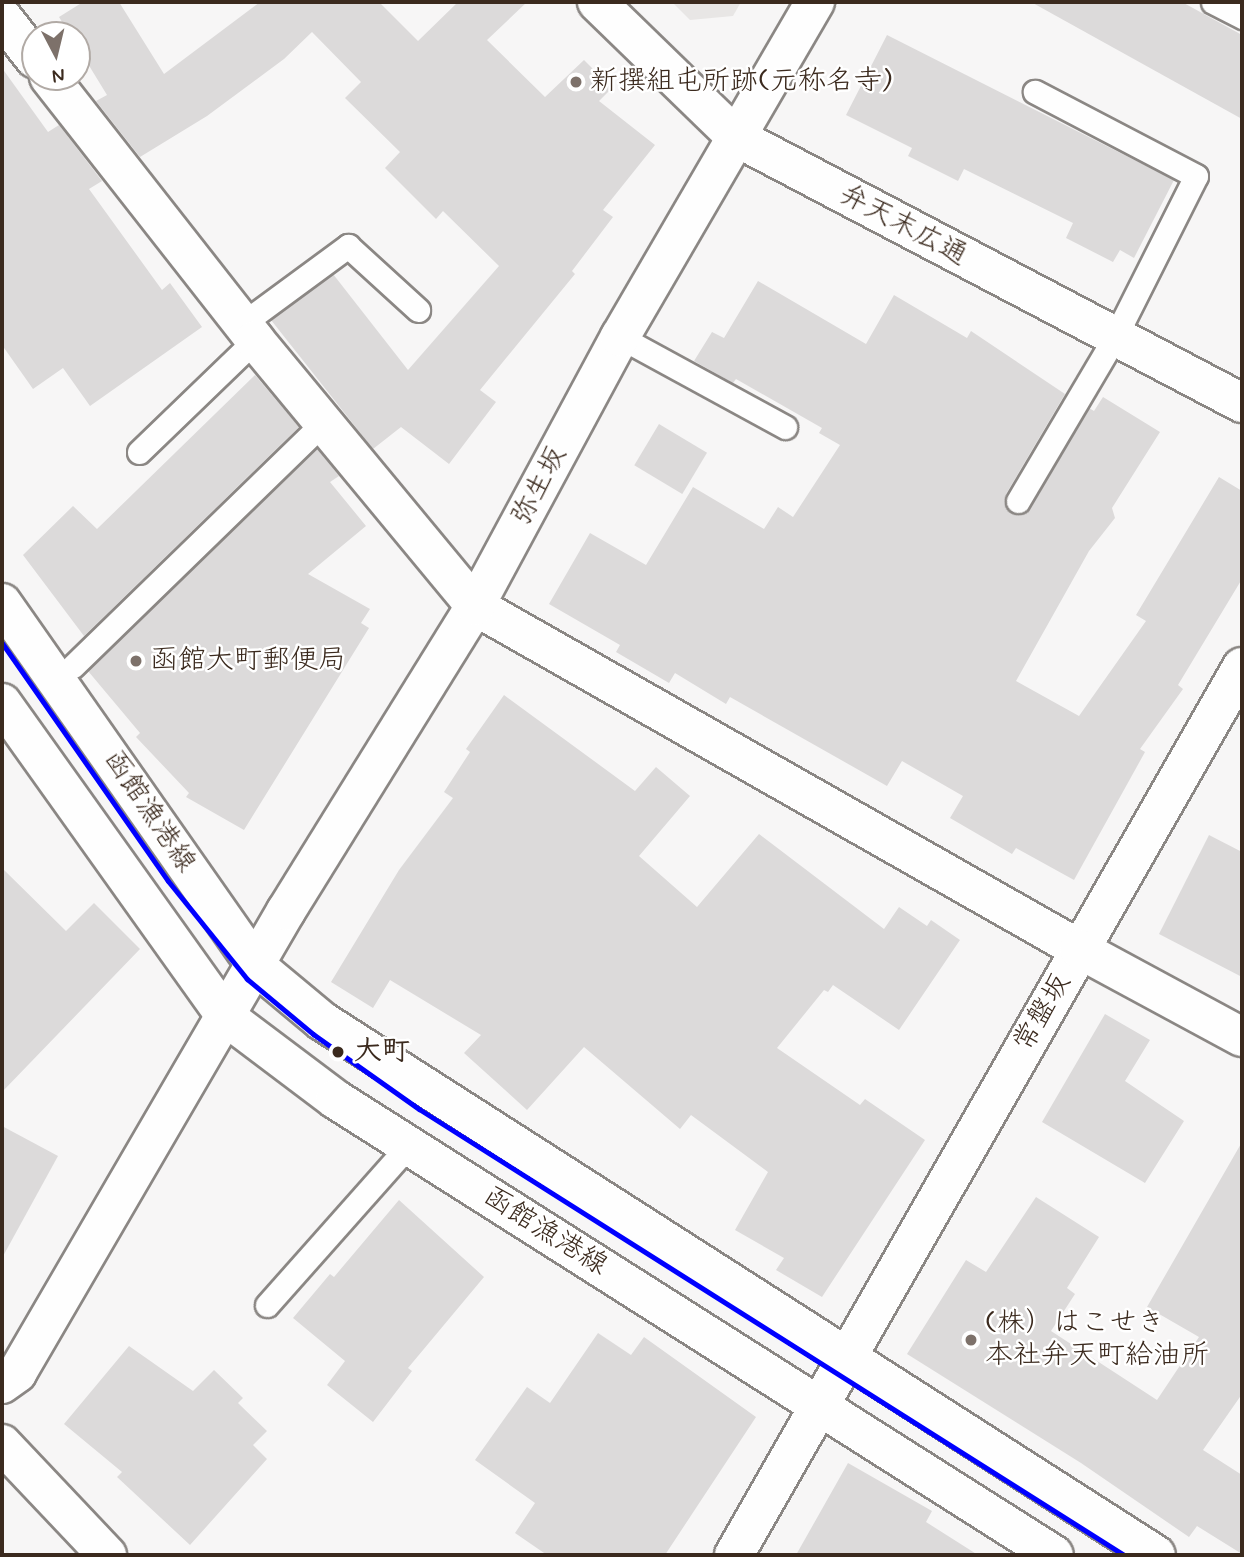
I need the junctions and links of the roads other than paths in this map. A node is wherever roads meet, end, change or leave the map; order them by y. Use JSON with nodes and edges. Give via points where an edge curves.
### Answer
{"nodes":[{"id":1,"x":597,"y":2,"type":"edge"},
{"id":2,"x":815,"y":2,"type":"edge"},
{"id":3,"x":1213,"y":2,"type":"edge"},
{"id":4,"x":2,"y":17,"type":"edge"},
{"id":5,"x":1242,"y":17,"type":"edge"},
{"id":6,"x":21,"y":41,"type":"edge"},
{"id":7,"x":60,"y":91,"type":"edge"},
{"id":8,"x":1035,"y":92,"type":"dead end"},
{"id":9,"x":736,"y":137,"type":"junction"},
{"id":10,"x":418,"y":310,"type":"dead end"},
{"id":11,"x":249,"y":332,"type":"junction"},
{"id":12,"x":620,"y":337,"type":"junction"},
{"id":13,"x":1115,"y":337,"type":"junction"},
{"id":14,"x":1242,"y":403,"type":"edge"},
{"id":15,"x":323,"y":423,"type":"junction"},
{"id":16,"x":785,"y":427,"type":"dead end"},
{"id":17,"x":139,"y":452,"type":"dead end"},
{"id":18,"x":1018,"y":501,"type":"dead end"},
{"id":19,"x":2,"y":603,"type":"edge"},
{"id":20,"x":475,"y":606,"type":"junction"},
{"id":21,"x":73,"y":666,"type":"dead end"},
{"id":22,"x":1242,"y":667,"type":"edge"},
{"id":23,"x":2,"y":703,"type":"edge"},
{"id":24,"x":1079,"y":949,"type":"junction"},
{"id":25,"x":256,"y":965,"type":"junction"},
{"id":26,"x":225,"y":1016,"type":"junction"},
{"id":27,"x":1242,"y":1037,"type":"edge"},
{"id":28,"x":408,"y":1146,"type":"junction"},
{"id":29,"x":267,"y":1306,"type":"dead end"},
{"id":30,"x":845,"y":1359,"type":"junction"},
{"id":31,"x":2,"y":1384,"type":"edge"},
{"id":32,"x":818,"y":1403,"type":"junction"},
{"id":33,"x":2,"y":1444,"type":"edge"},
{"id":34,"x":107,"y":1555,"type":"edge"},
{"id":35,"x":734,"y":1555,"type":"edge"},
{"id":36,"x":1054,"y":1555,"type":"edge"},
{"id":37,"x":1156,"y":1555,"type":"edge"}],
"edges":[{"from":1,"to":9,"type":"street","name":"弁天末広通"},
{"from":2,"to":9,"type":"street","name":"弥生坂"},
{"from":3,"to":5,"type":"lane"},
{"from":4,"to":6,"type":"street"},
{"from":7,"to":11,"type":"street"},
{"from":8,"to":13,"type":"lane","via":[[1196,176]]},
{"from":9,"to":12,"type":"street","name":"弥生坂"},
{"from":9,"to":13,"type":"street","name":"弁天末広通"},
{"from":10,"to":11,"type":"lane","via":[[348,246]]},
{"from":11,"to":15,"type":"street"},
{"from":11,"to":17,"type":"lane"},
{"from":12,"to":16,"type":"lane"},
{"from":12,"to":20,"type":"street","name":"弥生坂"},
{"from":13,"to":14,"type":"street","name":"弁天末広通"},
{"from":13,"to":18,"type":"lane"},
{"from":15,"to":20,"type":"street"},
{"from":15,"to":21,"type":"lane"},
{"from":19,"to":25,"type":"street","name":"函館漁港線"},
{"from":20,"to":24,"type":"street"},
{"from":20,"to":25,"type":"street","name":"弥生坂"},
{"from":22,"to":24,"type":"street","name":"常盤坂"},
{"from":23,"to":26,"type":"street","name":"函館漁港線"},
{"from":24,"to":27,"type":"street"},
{"from":24,"to":30,"type":"street","name":"常盤坂"},
{"from":25,"to":26,"type":"street","name":"弥生坂"},
{"from":25,"to":30,"type":"street","name":"函館漁港線","via":[[322,1021],[434,1097]]},
{"from":26,"to":28,"type":"street","name":"函館漁港線","via":[[335,1099]]},
{"from":26,"to":31,"type":"street","name":"弥生坂","via":[[18,1373]]},
{"from":28,"to":29,"type":"lane"},
{"from":28,"to":32,"type":"street","name":"函館漁港線"},
{"from":30,"to":32,"type":"street","name":"常盤坂"},
{"from":30,"to":37,"type":"street","name":"函館漁港線"},
{"from":32,"to":35,"type":"street","name":"常盤坂"},
{"from":32,"to":36,"type":"street","name":"函館漁港線"},
{"from":33,"to":34,"type":"street"}]}
